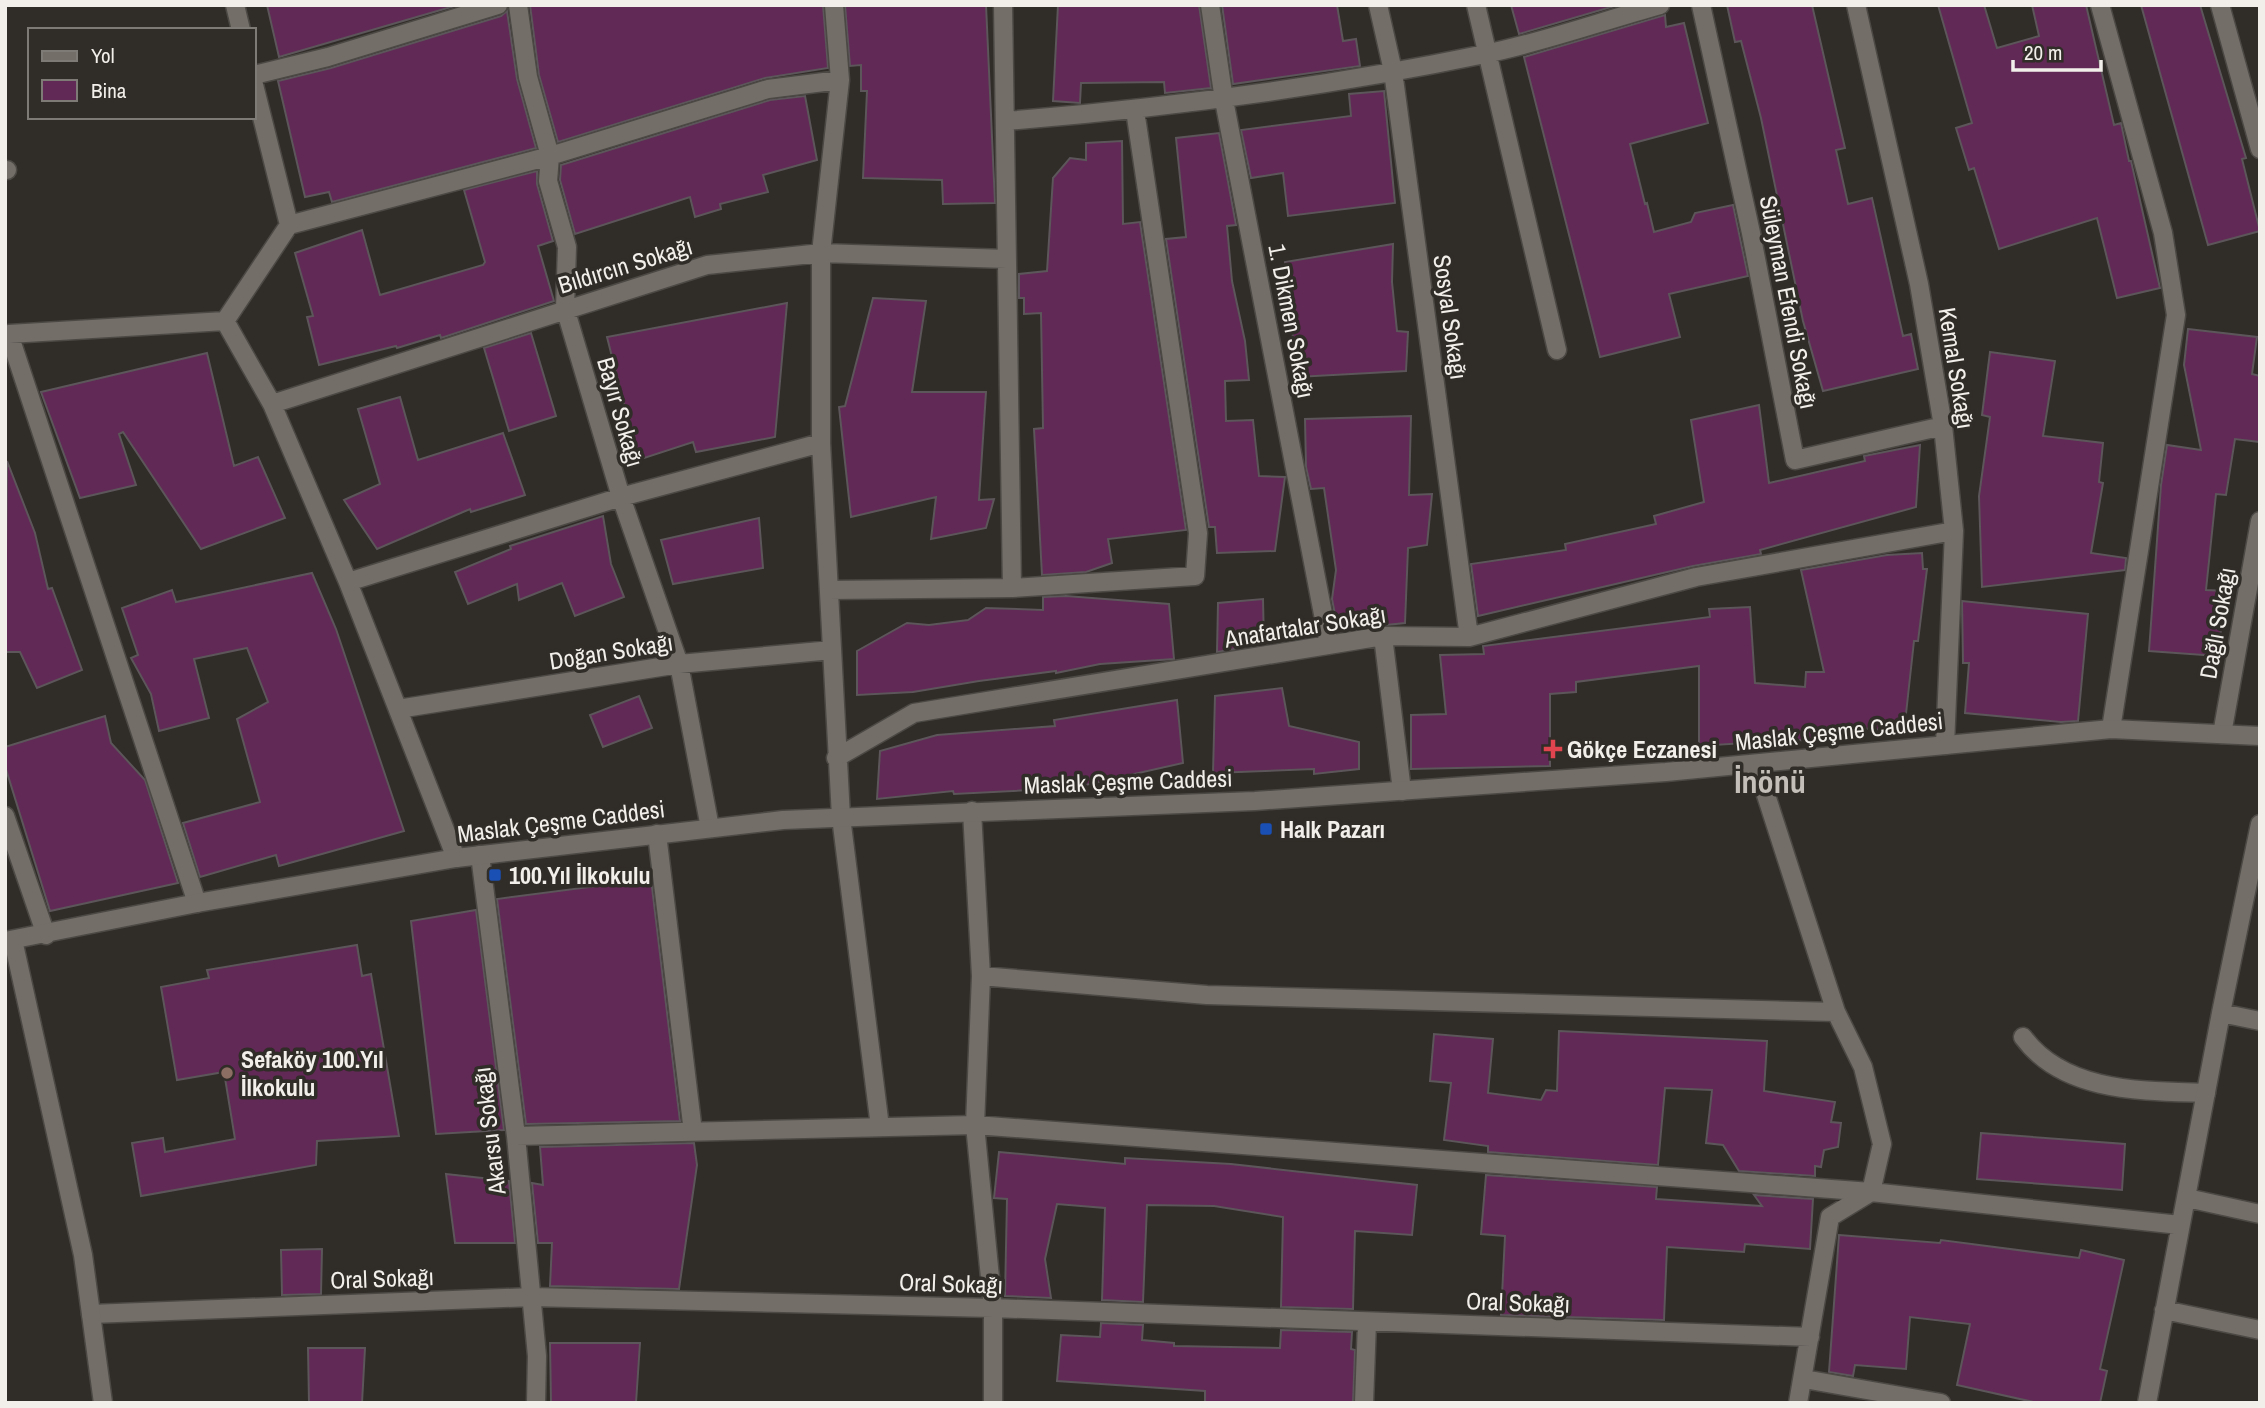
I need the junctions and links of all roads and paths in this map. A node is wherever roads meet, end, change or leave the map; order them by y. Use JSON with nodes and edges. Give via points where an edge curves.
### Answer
{"nodes":[{"id":1,"x":235,"y":5,"type":"edge"},
{"id":2,"x":498,"y":5,"type":"edge"},
{"id":3,"x":518,"y":5,"type":"edge"},
{"id":4,"x":834,"y":5,"type":"edge"},
{"id":5,"x":1003,"y":5,"type":"edge"},
{"id":6,"x":1210,"y":5,"type":"edge"},
{"id":7,"x":1378,"y":5,"type":"edge"},
{"id":8,"x":1476,"y":5,"type":"edge"},
{"id":9,"x":1660,"y":5,"type":"edge"},
{"id":10,"x":1701,"y":5,"type":"edge"},
{"id":11,"x":1856,"y":5,"type":"edge"},
{"id":12,"x":2100,"y":5,"type":"edge"},
{"id":13,"x":2220,"y":5,"type":"edge"},
{"id":14,"x":241,"y":28,"type":"edge"},
{"id":15,"x":1488,"y":53,"type":"junction"},
{"id":16,"x":1393,"y":71,"type":"junction"},
{"id":17,"x":256,"y":75,"type":"edge"},
{"id":18,"x":840,"y":80,"type":"junction"},
{"id":19,"x":256,"y":93,"type":"edge"},
{"id":20,"x":1224,"y":100,"type":"junction"},
{"id":21,"x":1135,"y":110,"type":"junction"},
{"id":22,"x":1005,"y":121,"type":"junction"},
{"id":23,"x":2260,"y":149,"type":"edge"},
{"id":24,"x":550,"y":156,"type":"junction"},
{"id":25,"x":289,"y":225,"type":"junction"},
{"id":26,"x":821,"y":253,"type":"junction"},
{"id":27,"x":1007,"y":259,"type":"junction"},
{"id":28,"x":565,"y":308,"type":"junction"},
{"id":29,"x":225,"y":321,"type":"junction"},
{"id":30,"x":7,"y":334,"type":"edge"},
{"id":31,"x":1557,"y":350,"type":"dead end"},
{"id":32,"x":272,"y":404,"type":"junction"},
{"id":33,"x":1943,"y":426,"type":"junction"},
{"id":34,"x":821,"y":443,"type":"junction"},
{"id":35,"x":621,"y":497,"type":"junction"},
{"id":36,"x":2260,"y":521,"type":"edge"},
{"id":37,"x":1954,"y":531,"type":"junction"},
{"id":38,"x":348,"y":582,"type":"junction"},
{"id":39,"x":1012,"y":588,"type":"junction"},
{"id":40,"x":829,"y":590,"type":"junction"},
{"id":41,"x":1383,"y":636,"type":"junction"},
{"id":42,"x":1469,"y":637,"type":"junction"},
{"id":43,"x":1329,"y":645,"type":"junction"},
{"id":44,"x":832,"y":650,"type":"junction"},
{"id":45,"x":679,"y":664,"type":"junction"},
{"id":46,"x":398,"y":709,"type":"junction"},
{"id":47,"x":2111,"y":729,"type":"junction"},
{"id":48,"x":2222,"y":734,"type":"junction"},
{"id":49,"x":2260,"y":736,"type":"edge"},
{"id":50,"x":1945,"y":745,"type":"junction"},
{"id":51,"x":836,"y":758,"type":"junction"},
{"id":52,"x":1756,"y":764,"type":"junction"},
{"id":53,"x":1402,"y":791,"type":"junction"},
{"id":54,"x":972,"y":811,"type":"junction"},
{"id":55,"x":5,"y":816,"type":"edge"},
{"id":56,"x":841,"y":817,"type":"junction"},
{"id":57,"x":2260,"y":824,"type":"edge"},
{"id":58,"x":710,"y":828,"type":"junction"},
{"id":59,"x":657,"y":834,"type":"junction"},
{"id":60,"x":480,"y":855,"type":"junction"},
{"id":61,"x":456,"y":858,"type":"junction"},
{"id":62,"x":2256,"y":869,"type":"edge"},
{"id":63,"x":197,"y":903,"type":"junction"},
{"id":64,"x":46,"y":935,"type":"junction"},
{"id":65,"x":9,"y":941,"type":"edge"},
{"id":66,"x":981,"y":976,"type":"junction"},
{"id":67,"x":1836,"y":1012,"type":"junction"},
{"id":68,"x":2221,"y":1013,"type":"junction"},
{"id":69,"x":2260,"y":1021,"type":"edge"},
{"id":70,"x":2023,"y":1037,"type":"dead end"},
{"id":71,"x":2206,"y":1093,"type":"junction"},
{"id":72,"x":975,"y":1125,"type":"junction"},
{"id":73,"x":880,"y":1128,"type":"junction"},
{"id":74,"x":693,"y":1132,"type":"junction"},
{"id":75,"x":516,"y":1136,"type":"junction"},
{"id":76,"x":1871,"y":1192,"type":"junction"},
{"id":77,"x":2187,"y":1198,"type":"junction"},
{"id":78,"x":2260,"y":1214,"type":"edge"},
{"id":79,"x":2180,"y":1225,"type":"junction"},
{"id":80,"x":531,"y":1297,"type":"junction"},
{"id":81,"x":993,"y":1308,"type":"junction"},
{"id":82,"x":2164,"y":1310,"type":"junction"},
{"id":83,"x":91,"y":1314,"type":"junction"},
{"id":84,"x":1367,"y":1322,"type":"junction"},
{"id":85,"x":2260,"y":1330,"type":"edge"},
{"id":86,"x":1810,"y":1337,"type":"junction"},
{"id":87,"x":1804,"y":1379,"type":"junction"},
{"id":88,"x":103,"y":1403,"type":"edge"},
{"id":89,"x":536,"y":1403,"type":"edge"},
{"id":90,"x":993,"y":1403,"type":"edge"},
{"id":91,"x":1364,"y":1403,"type":"edge"},
{"id":92,"x":1798,"y":1403,"type":"edge"},
{"id":93,"x":1941,"y":1403,"type":"edge"},
{"id":94,"x":2147,"y":1403,"type":"edge"}],
"edges":[{"from":1,"to":14,"type":"street"},
{"from":2,"to":17,"type":"street"},
{"from":3,"to":24,"type":"street","name":"Bayır Sokağı","via":[[528,77]]},
{"from":4,"to":18,"type":"street"},
{"from":5,"to":22,"type":"street"},
{"from":6,"to":20,"type":"street","name":"1. Dikmen Sokağı"},
{"from":7,"to":16,"type":"street","name":"Sosyal Sokağı"},
{"from":8,"to":15,"type":"street"},
{"from":9,"to":15,"type":"street"},
{"from":10,"to":33,"type":"street","name":"Süleyman Efendi Sokağı","via":[[1796,460]]},
{"from":11,"to":33,"type":"street","name":"Kemal Sokağı","via":[[1919,284]]},
{"from":12,"to":47,"type":"street","via":[[2163,233],[2176,315]]},
{"from":13,"to":23,"type":"street"},
{"from":15,"to":16,"type":"street"},
{"from":15,"to":31,"type":"street"},
{"from":16,"to":20,"type":"street"},
{"from":16,"to":42,"type":"street","name":"Sosyal Sokağı"},
{"from":18,"to":24,"type":"street","via":[[768,89]]},
{"from":18,"to":26,"type":"street"},
{"from":19,"to":25,"type":"street"},
{"from":20,"to":21,"type":"street"},
{"from":20,"to":43,"type":"street","name":"1. Dikmen Sokağı"},
{"from":21,"to":22,"type":"street"},
{"from":21,"to":39,"type":"street","via":[[1198,533],[1195,576]]},
{"from":22,"to":27,"type":"street"},
{"from":24,"to":25,"type":"street"},
{"from":24,"to":28,"type":"street","name":"Bayır Sokağı","via":[[548,181],[567,247]]},
{"from":25,"to":29,"type":"street"},
{"from":26,"to":27,"type":"street","name":"Bıldırcın Sokağı"},
{"from":26,"to":28,"type":"street","name":"Bıldırcın Sokağı","via":[[707,265]]},
{"from":26,"to":34,"type":"street"},
{"from":27,"to":39,"type":"street"},
{"from":28,"to":32,"type":"street","name":"Bıldırcın Sokağı"},
{"from":28,"to":35,"type":"street","name":"Bayır Sokağı"},
{"from":29,"to":30,"type":"street"},
{"from":29,"to":32,"type":"street"},
{"from":30,"to":63,"type":"street"},
{"from":32,"to":38,"type":"street"},
{"from":33,"to":37,"type":"street","name":"Kemal Sokağı"},
{"from":34,"to":35,"type":"street"},
{"from":34,"to":40,"type":"street"},
{"from":35,"to":38,"type":"street"},
{"from":35,"to":45,"type":"street","name":"Bayır Sokağı"},
{"from":36,"to":48,"type":"street","name":"Dağlı Sokağı"},
{"from":37,"to":42,"type":"street","name":"Anafartalar Sokağı","via":[[1696,577]]},
{"from":37,"to":50,"type":"street","name":"Kemal Sokağı"},
{"from":38,"to":46,"type":"street"},
{"from":39,"to":40,"type":"street"},
{"from":40,"to":44,"type":"street"},
{"from":41,"to":42,"type":"street","name":"Anafartalar Sokağı"},
{"from":41,"to":43,"type":"street","name":"Anafartalar Sokağı"},
{"from":41,"to":53,"type":"street"},
{"from":43,"to":51,"type":"street","name":"Anafartalar Sokağı","via":[[914,713]]},
{"from":44,"to":45,"type":"street","name":"Doğan Sokağı"},
{"from":44,"to":51,"type":"street"},
{"from":45,"to":46,"type":"street","name":"Doğan Sokağı"},
{"from":45,"to":58,"type":"street","name":"Bayır Sokağı"},
{"from":46,"to":61,"type":"street"},
{"from":47,"to":48,"type":"street","name":"Maslak Çeşme Caddesi"},
{"from":47,"to":50,"type":"street","name":"Maslak Çeşme Caddesi"},
{"from":48,"to":49,"type":"street","name":"Maslak Çeşme Caddesi"},
{"from":50,"to":52,"type":"street","name":"Maslak Çeşme Caddesi"},
{"from":51,"to":56,"type":"street"},
{"from":52,"to":53,"type":"street","name":"Maslak Çeşme Caddesi"},
{"from":52,"to":67,"type":"street"},
{"from":53,"to":54,"type":"street","name":"Maslak Çeşme Caddesi"},
{"from":54,"to":56,"type":"street","name":"Maslak Çeşme Caddesi"},
{"from":54,"to":66,"type":"street"},
{"from":55,"to":64,"type":"street"},
{"from":56,"to":58,"type":"street","name":"Maslak Çeşme Caddesi"},
{"from":56,"to":73,"type":"street"},
{"from":57,"to":62,"type":"street"},
{"from":58,"to":59,"type":"street","name":"Maslak Çeşme Caddesi"},
{"from":59,"to":60,"type":"street","name":"Maslak Çeşme Caddesi"},
{"from":59,"to":74,"type":"street"},
{"from":60,"to":61,"type":"street","name":"Maslak Çeşme Caddesi"},
{"from":60,"to":75,"type":"street","name":"Akarsu Sokağı"},
{"from":61,"to":63,"type":"street","name":"Maslak Çeşme Caddesi"},
{"from":62,"to":68,"type":"street"},
{"from":63,"to":64,"type":"street","name":"Maslak Çeşme Caddesi"},
{"from":64,"to":65,"type":"street","name":"Maslak Çeşme Caddesi"},
{"from":65,"to":83,"type":"street","via":[[83,1255]]},
{"from":66,"to":67,"type":"street","via":[[1207,995]]},
{"from":66,"to":72,"type":"street"},
{"from":67,"to":76,"type":"street","via":[[1863,1067],[1882,1143]]},
{"from":68,"to":69,"type":"street"},
{"from":68,"to":71,"type":"street"},
{"from":70,"to":71,"type":"street","via":[[2059,1068],[2094,1082],[2141,1091]]},
{"from":71,"to":77,"type":"street"},
{"from":72,"to":73,"type":"street"},
{"from":72,"to":76,"type":"street"},
{"from":72,"to":81,"type":"street"},
{"from":73,"to":74,"type":"street"},
{"from":74,"to":75,"type":"street"},
{"from":75,"to":80,"type":"street","name":"Akarsu Sokağı"},
{"from":76,"to":79,"type":"street"},
{"from":76,"to":86,"type":"street","via":[[1830,1217]]},
{"from":77,"to":78,"type":"street"},
{"from":77,"to":79,"type":"street"},
{"from":79,"to":82,"type":"street"},
{"from":80,"to":81,"type":"street","name":"Oral Sokağı"},
{"from":80,"to":83,"type":"street","name":"Oral Sokağı"},
{"from":80,"to":89,"type":"street","name":"Akarsu Sokağı"},
{"from":81,"to":84,"type":"street","name":"Oral Sokağı"},
{"from":81,"to":90,"type":"street"},
{"from":82,"to":85,"type":"street"},
{"from":82,"to":94,"type":"street"},
{"from":83,"to":88,"type":"street"},
{"from":84,"to":86,"type":"street","name":"Oral Sokağı"},
{"from":84,"to":91,"type":"street"},
{"from":86,"to":87,"type":"street"},
{"from":87,"to":92,"type":"street"},
{"from":87,"to":93,"type":"street"}]}
